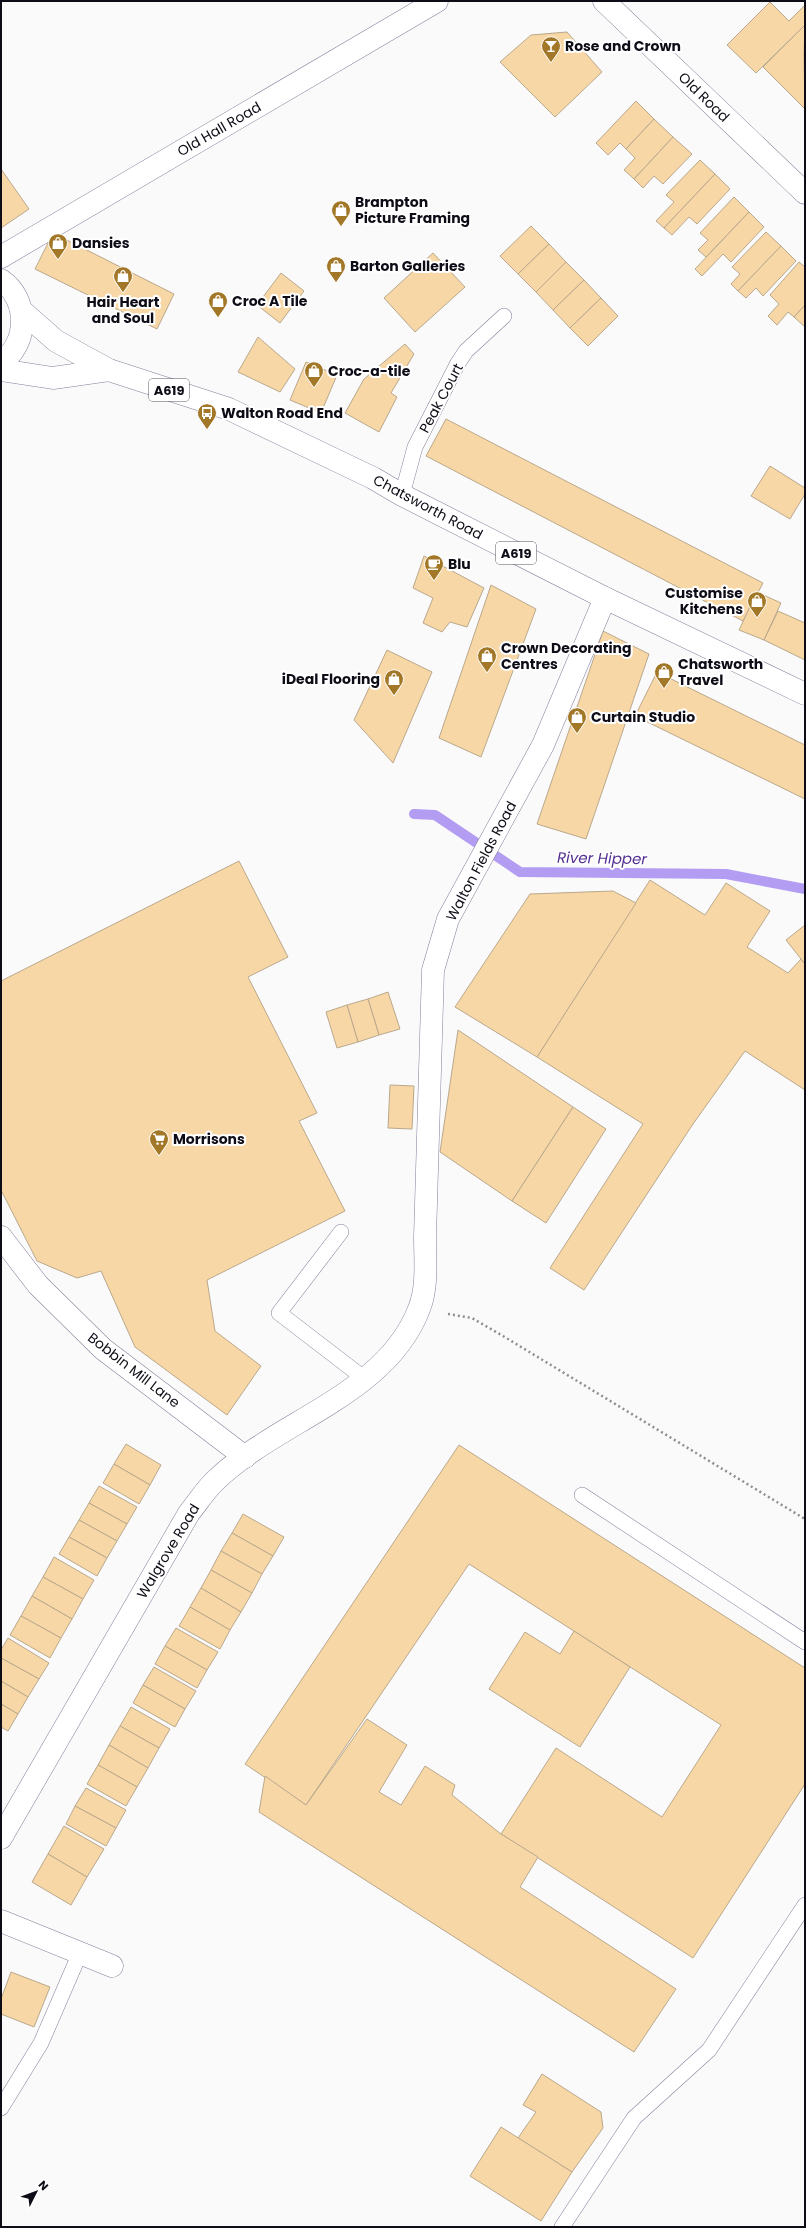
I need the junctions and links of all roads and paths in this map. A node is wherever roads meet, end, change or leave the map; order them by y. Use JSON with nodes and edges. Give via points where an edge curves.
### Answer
{"nodes":[{"id":1,"x":437,"y":1,"type":"edge"},
{"id":2,"x":604,"y":1,"type":"edge"},
{"id":3,"x":805,"y":193,"type":"edge"},
{"id":4,"x":1,"y":257,"type":"edge"},
{"id":5,"x":1,"y":280,"type":"edge"},
{"id":6,"x":22,"y":312,"type":"junction"},
{"id":7,"x":504,"y":316,"type":"dead end"},
{"id":8,"x":1,"y":362,"type":"edge"},
{"id":9,"x":1,"y":370,"type":"edge"},
{"id":10,"x":109,"y":370,"type":"junction"},
{"id":11,"x":402,"y":495,"type":"junction"},
{"id":12,"x":605,"y":598,"type":"junction"},
{"id":13,"x":805,"y":694,"type":"edge"},
{"id":14,"x":341,"y":1232,"type":"dead end"},
{"id":15,"x":1,"y":1237,"type":"edge"},
{"id":16,"x":424,"y":1237,"type":"joint"},
{"id":17,"x":420,"y":1309,"type":"junction"},
{"id":18,"x":365,"y":1379,"type":"junction"},
{"id":19,"x":245,"y":1457,"type":"junction"},
{"id":20,"x":582,"y":1495,"type":"dead end"},
{"id":21,"x":805,"y":1519,"type":"edge"},
{"id":22,"x":805,"y":1642,"type":"edge"},
{"id":23,"x":1,"y":1838,"type":"edge"},
{"id":24,"x":805,"y":1905,"type":"edge"},
{"id":25,"x":1,"y":1921,"type":"edge"},
{"id":26,"x":80,"y":1953,"type":"junction"},
{"id":27,"x":112,"y":1966,"type":"dead end"},
{"id":28,"x":1,"y":2108,"type":"edge"},
{"id":29,"x":562,"y":2227,"type":"edge"}],
"edges":[{"from":1,"to":4,"type":"main road","name":"Old Hall Road"},
{"from":2,"to":3,"type":"main road","name":"Old Road"},
{"from":5,"to":6,"type":"main road","via":[[16,296]]},
{"from":6,"to":8,"type":"main road","via":[[22,329],[17,345]]},
{"from":6,"to":10,"type":"main road","name":"Chatsworth Road","via":[[56,341]]},
{"from":7,"to":11,"type":"lane","name":"Peak Court","via":[[462,357],[415,447]]},
{"from":9,"to":10,"type":"main road","name":"Chatsworth Road","via":[[53,378]]},
{"from":10,"to":11,"type":"main road","name":"Chatsworth Road","number":"A619","via":[[229,409],[373,478]]},
{"from":11,"to":12,"type":"main road","name":"Chatsworth Road","number":"A619"},
{"from":12,"to":13,"type":"main road","name":"Chatsworth Road","number":"A619"},
{"from":12,"to":16,"type":"main road","name":"Walton Fields Road","via":[[543,745],[448,919],[433,970]]},
{"from":14,"to":18,"type":"lane","via":[[279,1313]]},
{"from":15,"to":19,"type":"main road","name":"Bobbin Mill Lane","via":[[38,1285],[103,1349]]},
{"from":16,"to":17,"type":"main road","name":"Walgrove Road","via":[[426,1278]]},
{"from":17,"to":18,"type":"main road","name":"Walgrove Road","via":[[398,1349]]},
{"from":17,"to":21,"type":"path","via":[[472,1318]]},
{"from":18,"to":19,"type":"main road","name":"Walgrove Road"},
{"from":19,"to":23,"type":"main road","name":"Walgrove Road","via":[[216,1480],[189,1512]]},
{"from":20,"to":22,"type":"lane"},
{"from":24,"to":29,"type":"lane","via":[[709,2050],[634,2118]]},
{"from":25,"to":26,"type":"main road"},
{"from":26,"to":27,"type":"main road"},
{"from":26,"to":28,"type":"lane","via":[[41,2043]]}]}
